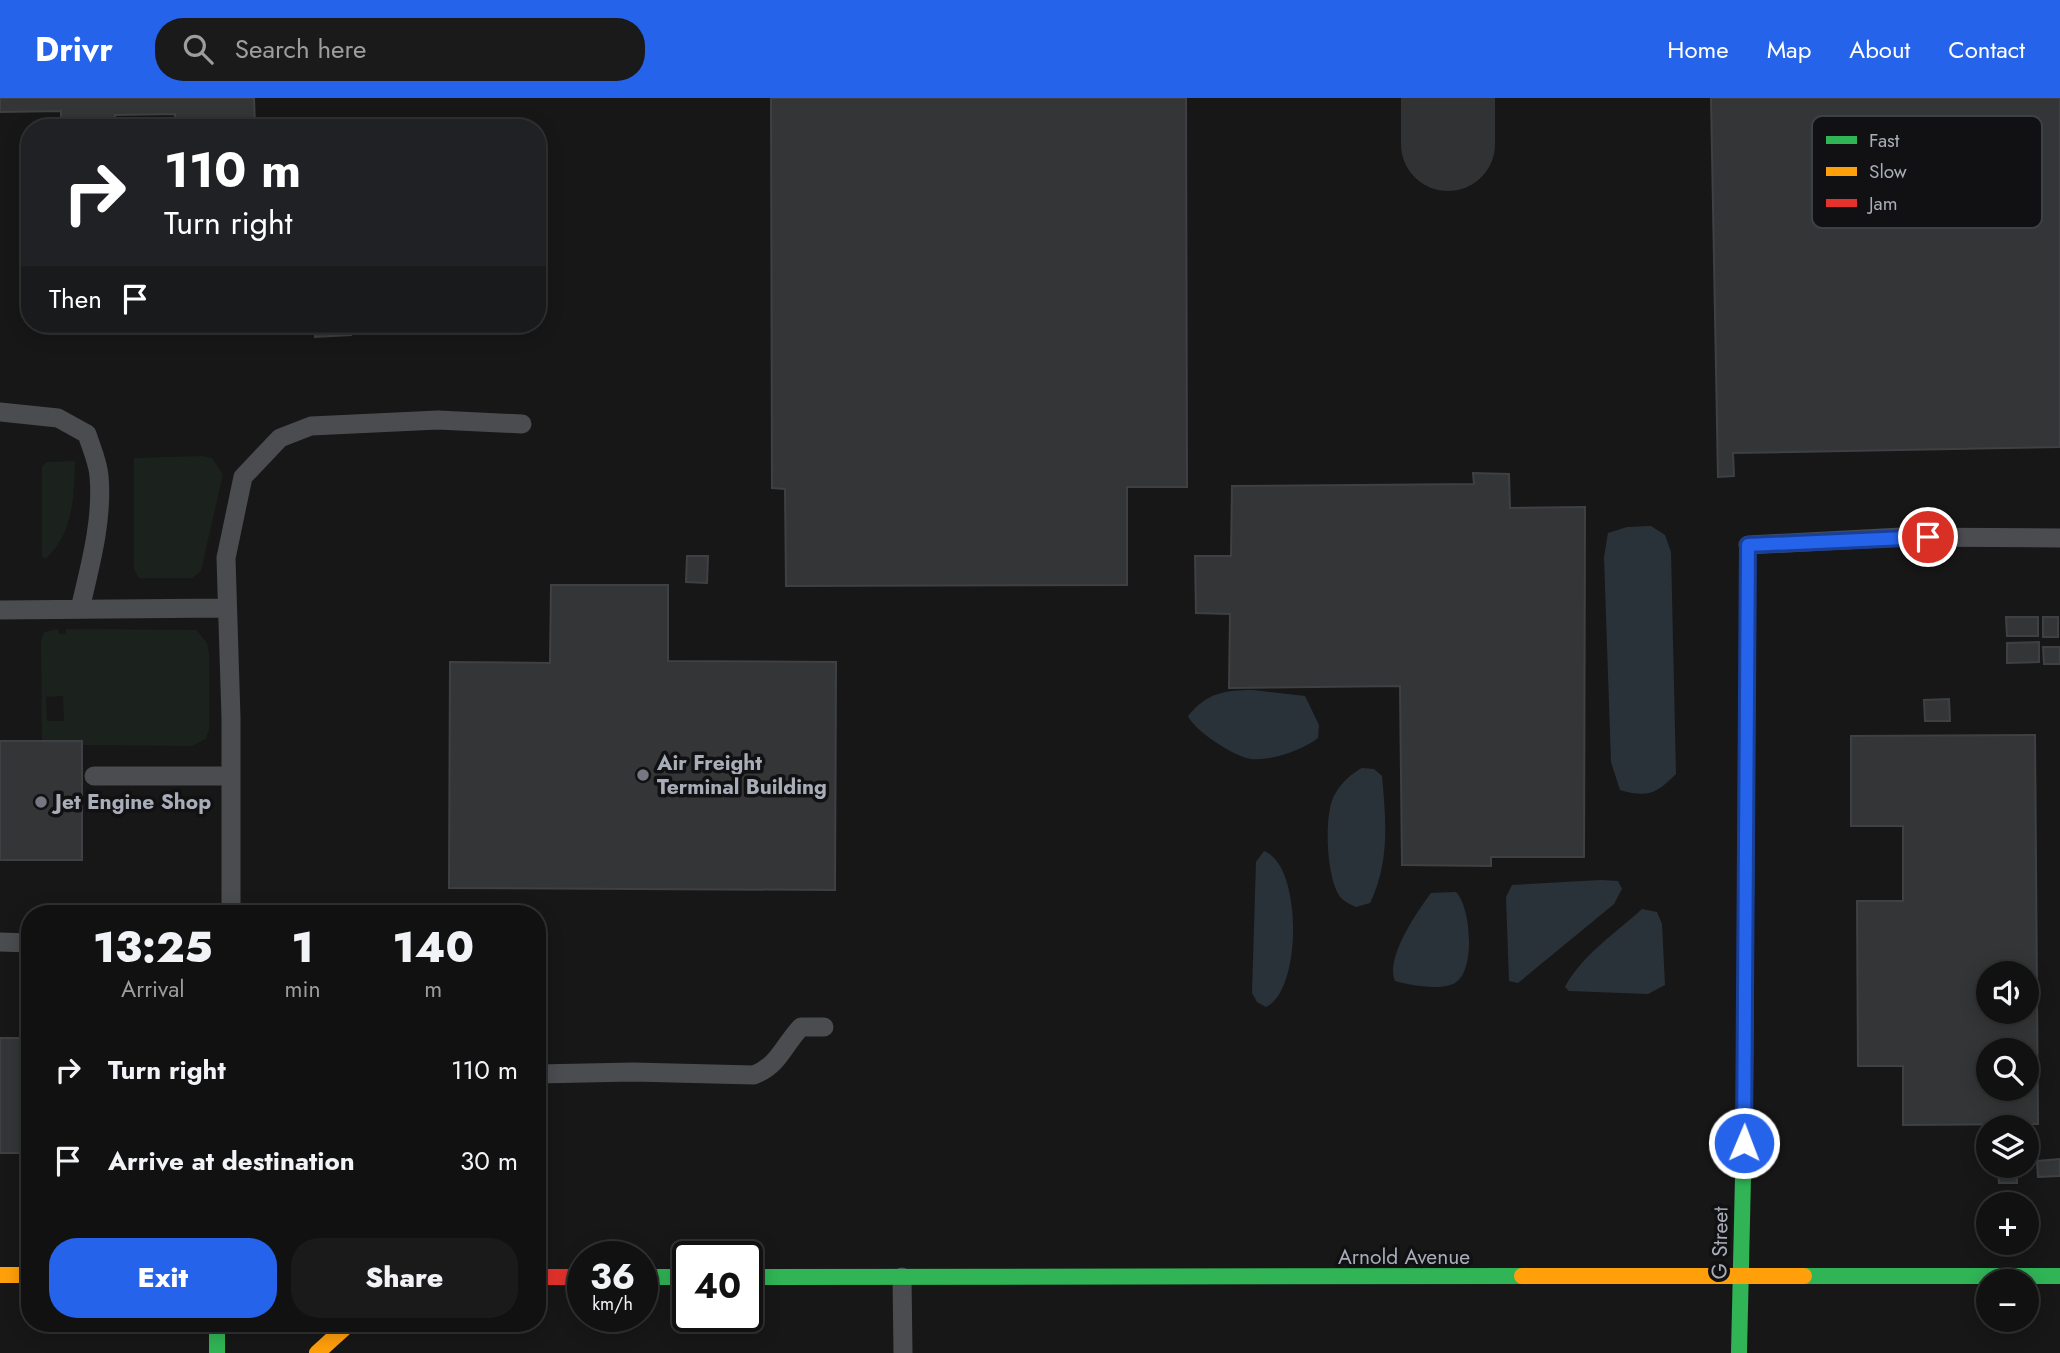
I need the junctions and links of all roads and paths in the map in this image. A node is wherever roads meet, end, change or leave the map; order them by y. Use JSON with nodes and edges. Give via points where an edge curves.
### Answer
{"nodes":[{"id":1,"x":0,"y":412,"type":"edge"},
{"id":2,"x":522,"y":424,"type":"dead end"},
{"id":3,"x":2060,"y":538,"type":"edge"},
{"id":4,"x":1748,"y":545,"type":"joint"},
{"id":5,"x":226,"y":608,"type":"junction"},
{"id":6,"x":80,"y":609,"type":"junction"},
{"id":7,"x":0,"y":610,"type":"edge"},
{"id":8,"x":94,"y":776,"type":"dead end"},
{"id":9,"x":230,"y":776,"type":"junction"},
{"id":10,"x":231,"y":905,"type":"edge"},
{"id":11,"x":0,"y":942,"type":"edge"},
{"id":12,"x":21,"y":943,"type":"edge"},
{"id":13,"x":824,"y":1027,"type":"dead end"},
{"id":14,"x":546,"y":1074,"type":"edge"},
{"id":15,"x":0,"y":1275,"type":"edge"},
{"id":16,"x":21,"y":1275,"type":"edge"},
{"id":17,"x":2060,"y":1276,"type":"edge"},
{"id":18,"x":546,"y":1277,"type":"edge"},
{"id":19,"x":567,"y":1277,"type":"edge"},
{"id":20,"x":763,"y":1277,"type":"edge"},
{"id":21,"x":902,"y":1277,"type":"junction"},
{"id":22,"x":1740,"y":1278,"type":"junction"},
{"id":23,"x":217,"y":1332,"type":"edge"},
{"id":24,"x":340,"y":1332,"type":"edge"},
{"id":25,"x":217,"y":1353,"type":"edge"},
{"id":26,"x":317,"y":1353,"type":"edge"},
{"id":27,"x":903,"y":1353,"type":"edge"},
{"id":28,"x":1739,"y":1353,"type":"edge"}],
"edges":[{"from":1,"to":6,"type":"lane","via":[[58,418],[87,434],[99,474],[99,494],[95,545]]},
{"from":2,"to":5,"type":"lane","via":[[438,420],[311,426],[280,438],[243,477],[226,558]]},
{"from":3,"to":4,"type":"lane","via":[[1902,537]]},
{"from":4,"to":22,"type":"street","name":"G Street"},
{"from":5,"to":6,"type":"lane"},
{"from":5,"to":9,"type":"lane"},
{"from":6,"to":7,"type":"lane"},
{"from":8,"to":9,"type":"lane"},
{"from":9,"to":10,"type":"lane"},
{"from":11,"to":12,"type":"lane"},
{"from":13,"to":14,"type":"lane","via":[[801,1027],[771,1068],[754,1075]]},
{"from":15,"to":16,"type":"street"},
{"from":17,"to":22,"type":"street","name":"Arnold Avenue"},
{"from":18,"to":19,"type":"street"},
{"from":20,"to":21,"type":"street","name":"Arnold Avenue"},
{"from":21,"to":22,"type":"street","name":"Arnold Avenue"},
{"from":21,"to":27,"type":"lane"},
{"from":22,"to":28,"type":"street","name":"G Street"},
{"from":23,"to":25,"type":"street"},
{"from":24,"to":26,"type":"street"}]}
